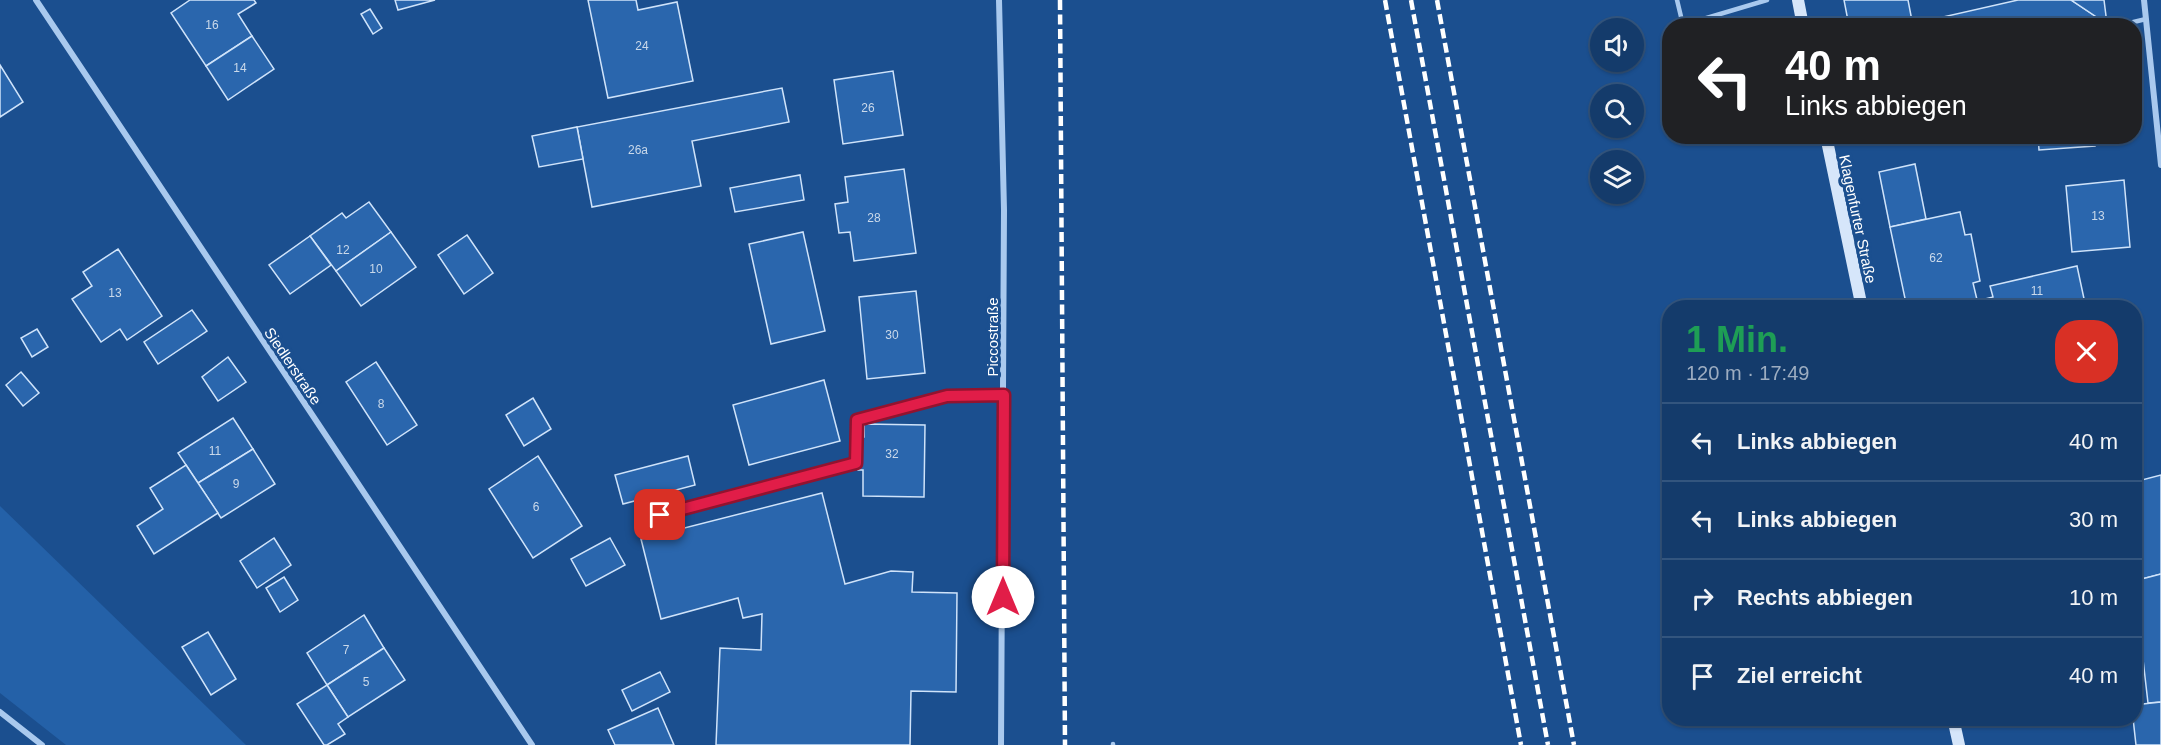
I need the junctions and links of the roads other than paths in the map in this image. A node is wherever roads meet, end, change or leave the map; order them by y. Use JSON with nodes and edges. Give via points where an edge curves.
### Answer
{"nodes":[{"id":1,"x":36,"y":0,"type":"edge"},
{"id":2,"x":999,"y":0,"type":"edge"},
{"id":3,"x":1677,"y":0,"type":"edge"},
{"id":4,"x":1767,"y":0,"type":"edge"},
{"id":5,"x":1798,"y":0,"type":"edge"},
{"id":6,"x":2144,"y":0,"type":"edge"},
{"id":7,"x":1681,"y":18,"type":"edge"},
{"id":8,"x":1707,"y":18,"type":"edge"},
{"id":9,"x":1801,"y":18,"type":"edge"},
{"id":10,"x":2146,"y":19,"type":"junction"},
{"id":11,"x":2142,"y":20,"type":"edge"},
{"id":12,"x":1828,"y":144,"type":"edge"},
{"id":13,"x":2161,"y":165,"type":"edge"},
{"id":14,"x":1860,"y":300,"type":"edge"},
{"id":15,"x":1004,"y":395,"type":"junction"},
{"id":16,"x":638,"y":521,"type":"dead end"},
{"id":17,"x":0,"y":712,"type":"edge"},
{"id":18,"x":1955,"y":726,"type":"edge"},
{"id":19,"x":42,"y":745,"type":"edge"},
{"id":20,"x":532,"y":745,"type":"edge"},
{"id":21,"x":1001,"y":745,"type":"edge"},
{"id":22,"x":1959,"y":745,"type":"edge"}],
"edges":[{"from":1,"to":20,"type":"street","name":"Siedlerstraße"},
{"from":2,"to":15,"type":"street","name":"Piccostraße"},
{"from":3,"to":7,"type":"lane"},
{"from":4,"to":8,"type":"lane"},
{"from":5,"to":9,"type":"street"},
{"from":6,"to":10,"type":"street"},
{"from":10,"to":11,"type":"lane"},
{"from":10,"to":13,"type":"street"},
{"from":12,"to":14,"type":"street","name":"Klagenfurter Straße"},
{"from":15,"to":16,"type":"lane","via":[[947,396],[857,420],[856,463]]},
{"from":15,"to":21,"type":"street","name":"Piccostraße"},
{"from":17,"to":19,"type":"street"},
{"from":18,"to":22,"type":"street"}]}
